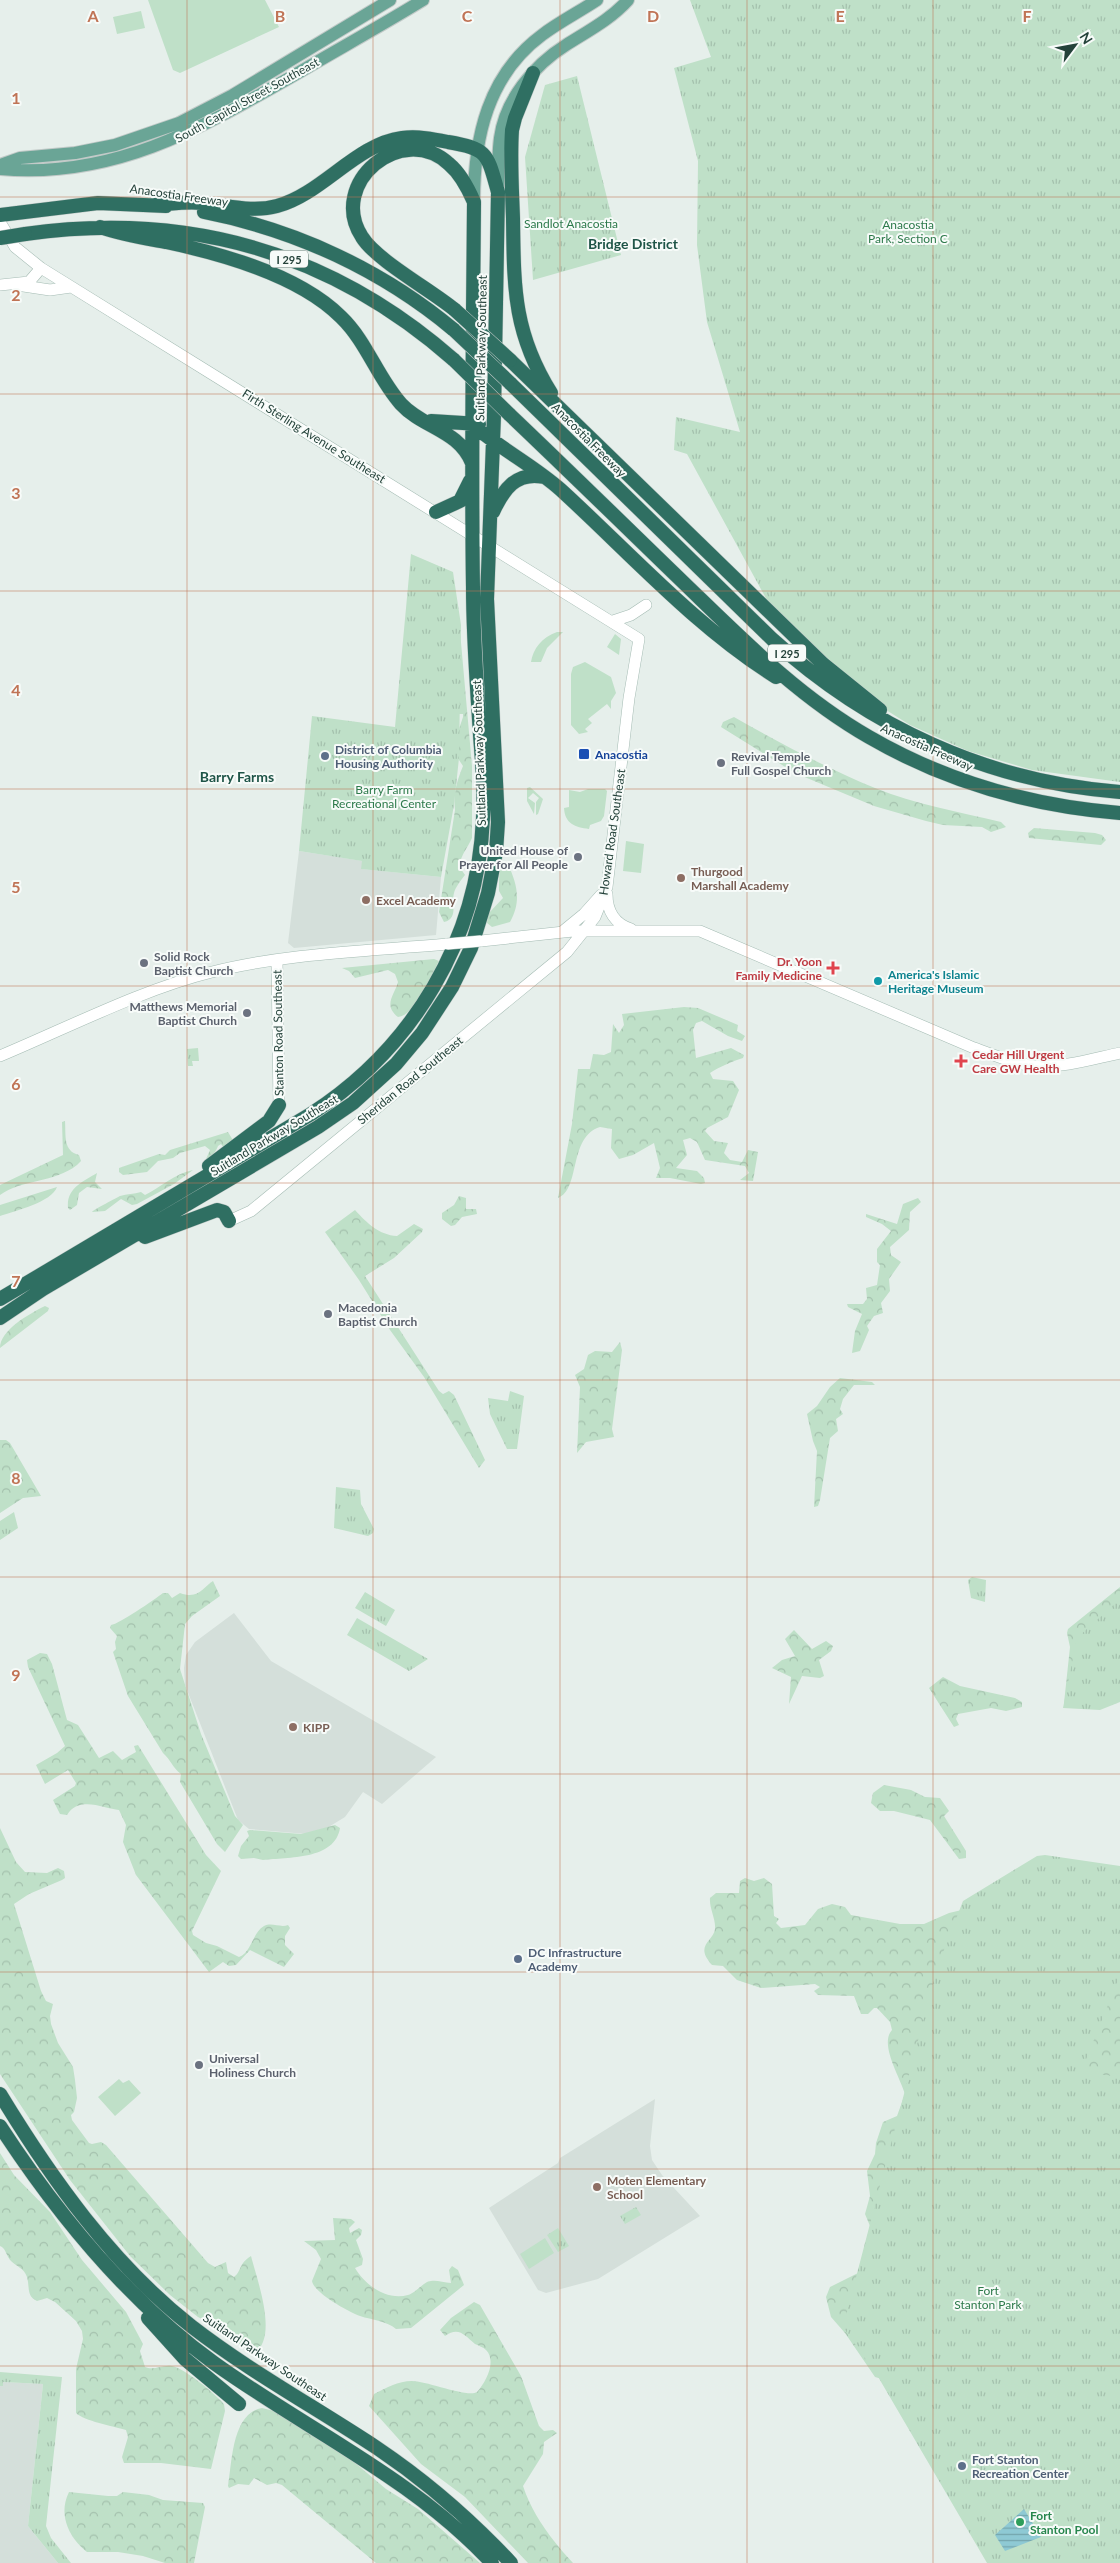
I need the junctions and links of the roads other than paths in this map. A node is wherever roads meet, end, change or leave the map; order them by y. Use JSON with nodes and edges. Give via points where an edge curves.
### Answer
{"nodes":[{"id":1,"x":390,"y":0,"type":"edge"},
{"id":2,"x":423,"y":0,"type":"edge"},
{"id":3,"x":597,"y":0,"type":"edge"},
{"id":4,"x":628,"y":0,"type":"edge"},
{"id":5,"x":533,"y":73,"type":"junction"},
{"id":6,"x":477,"y":148,"type":"junction"},
{"id":7,"x":0,"y":165,"type":"edge"},
{"id":8,"x":0,"y":169,"type":"edge"},
{"id":9,"x":498,"y":192,"type":"junction"},
{"id":10,"x":474,"y":202,"type":"junction"},
{"id":11,"x":156,"y":205,"type":"junction"},
{"id":12,"x":0,"y":215,"type":"edge"},
{"id":13,"x":0,"y":222,"type":"edge"},
{"id":14,"x":100,"y":227,"type":"junction"},
{"id":15,"x":0,"y":238,"type":"edge"},
{"id":16,"x":41,"y":268,"type":"junction"},
{"id":17,"x":17,"y":284,"type":"junction"},
{"id":18,"x":0,"y":285,"type":"edge"},
{"id":19,"x":71,"y":287,"type":"junction"},
{"id":20,"x":561,"y":410,"type":"junction"},
{"id":21,"x":494,"y":415,"type":"junction"},
{"id":22,"x":422,"y":420,"type":"junction"},
{"id":23,"x":472,"y":424,"type":"junction"},
{"id":24,"x":494,"y":443,"type":"junction"},
{"id":25,"x":473,"y":469,"type":"junction"},
{"id":26,"x":544,"y":477,"type":"junction"},
{"id":27,"x":436,"y":512,"type":"junction"},
{"id":28,"x":490,"y":517,"type":"junction"},
{"id":29,"x":473,"y":534,"type":"junction"},
{"id":30,"x":489,"y":545,"type":"junction"},
{"id":31,"x":646,"y":605,"type":"dead end"},
{"id":32,"x":613,"y":621,"type":"junction"},
{"id":33,"x":639,"y":639,"type":"joint"},
{"id":34,"x":819,"y":705,"type":"junction"},
{"id":35,"x":923,"y":742,"type":"junction"},
{"id":36,"x":1120,"y":792,"type":"edge"},
{"id":37,"x":1120,"y":813,"type":"edge"},
{"id":38,"x":607,"y":887,"type":"junction"},
{"id":39,"x":639,"y":930,"type":"junction"},
{"id":40,"x":562,"y":932,"type":"junction"},
{"id":41,"x":584,"y":932,"type":"junction"},
{"id":42,"x":277,"y":960,"type":"junction"},
{"id":43,"x":1120,"y":1053,"type":"edge"},
{"id":44,"x":0,"y":1056,"type":"edge"},
{"id":45,"x":279,"y":1105,"type":"joint"},
{"id":46,"x":157,"y":1205,"type":"junction"},
{"id":47,"x":230,"y":1221,"type":"joint"},
{"id":48,"x":94,"y":1259,"type":"junction"},
{"id":49,"x":0,"y":1299,"type":"edge"},
{"id":50,"x":0,"y":1318,"type":"edge"},
{"id":51,"x":0,"y":2094,"type":"edge"},
{"id":52,"x":0,"y":2126,"type":"edge"},
{"id":53,"x":119,"y":2280,"type":"junction"},
{"id":54,"x":239,"y":2404,"type":"dead end"},
{"id":55,"x":492,"y":2563,"type":"edge"},
{"id":56,"x":511,"y":2563,"type":"edge"}],
"edges":[{"from":1,"to":7,"type":"main road","via":[[225,99],[168,128],[102,148],[20,158]]},
{"from":2,"to":8,"type":"main road","name":"South Capitol Street Southeast","via":[[242,105],[166,144],[87,166],[23,171]]},
{"from":3,"to":6,"type":"main road","name":"Suitland Parkway Southeast","via":[[542,34],[514,61],[493,93]]},
{"from":4,"to":5,"type":"main road","name":"Suitland Parkway Southeast","via":[[610,16],[555,52]]},
{"from":5,"to":9,"type":"main road","name":"Suitland Parkway Southeast","via":[[516,97],[502,130]]},
{"from":5,"to":20,"type":"highway","via":[[512,130],[516,304],[536,368]]},
{"from":6,"to":9,"type":"highway","via":[[488,159]]},
{"from":6,"to":10,"type":"main road","name":"Suitland Parkway Southeast"},
{"from":6,"to":11,"type":"highway","via":[[421,137],[400,138],[376,146],[300,196],[276,206],[252,209],[200,202]]},
{"from":9,"to":21,"type":"highway","name":"Suitland Parkway Southeast"},
{"from":10,"to":20,"type":"highway","bridge":true,"via":[[465,183],[449,163],[434,154],[414,149],[389,154],[373,164],[360,179],[354,200],[357,227],[368,246],[455,310]]},
{"from":10,"to":23,"type":"highway","name":"Suitland Parkway Southeast"},
{"from":11,"to":12,"type":"highway","name":"Anacostia Freeway","number":"I 295","via":[[98,202]]},
{"from":11,"to":35,"type":"highway","name":"Anacostia Freeway","number":"I 295","bridge":true,"via":[[240,220],[320,247],[396,287],[454,330],[772,639],[815,676],[873,715]]},
{"from":13,"to":16,"type":"main road","name":"Firth Sterling Avenue Southeast","via":[[15,247]]},
{"from":14,"to":15,"type":"highway","name":"Anacostia Freeway","number":"I 295","bridge":true},
{"from":14,"to":22,"type":"highway","via":[[204,252],[302,286],[347,323],[397,400]]},
{"from":14,"to":34,"type":"highway","name":"Anacostia Freeway","number":"I 295","bridge":true,"via":[[193,233],[234,242],[288,258],[375,301],[421,332],[454,360],[766,660]]},
{"from":16,"to":17,"type":"main road","via":[[29,282]]},
{"from":16,"to":19,"type":"main road","name":"Firth Sterling Avenue Southeast"},
{"from":17,"to":18,"type":"main road"},
{"from":17,"to":19,"type":"main road","via":[[50,290]]},
{"from":19,"to":27,"type":"main road","name":"Firth Sterling Avenue Southeast"},
{"from":20,"to":35,"type":"highway","via":[[829,669]]},
{"from":21,"to":23,"type":"highway","via":[[485,422]]},
{"from":21,"to":24,"type":"highway","name":"Suitland Parkway Southeast"},
{"from":22,"to":23,"type":"highway"},
{"from":22,"to":25,"type":"highway","via":[[458,441]]},
{"from":23,"to":24,"type":"highway"},
{"from":23,"to":25,"type":"highway","name":"Suitland Parkway Southeast"},
{"from":24,"to":26,"type":"highway"},
{"from":24,"to":28,"type":"highway","name":"Suitland Parkway Southeast"},
{"from":25,"to":27,"type":"highway","via":[[460,501]]},
{"from":25,"to":29,"type":"highway","name":"Suitland Parkway Southeast"},
{"from":26,"to":28,"type":"highway","via":[[526,476],[511,484],[500,496]]},
{"from":26,"to":34,"type":"highway","via":[[662,587],[757,666]]},
{"from":27,"to":29,"type":"main road","name":"Firth Sterling Avenue Southeast"},
{"from":28,"to":30,"type":"highway","name":"Suitland Parkway Southeast"},
{"from":29,"to":30,"type":"main road","name":"Firth Sterling Avenue Southeast"},
{"from":29,"to":46,"type":"highway","name":"Suitland Parkway Southeast","via":[[473,618],[484,818],[473,890],[461,930],[444,969],[405,1031],[345,1091],[306,1118]]},
{"from":30,"to":32,"type":"main road","name":"Firth Sterling Avenue Southeast"},
{"from":30,"to":48,"type":"highway","name":"Suitland Parkway Southeast","via":[[488,613],[498,781],[497,837],[488,893],[477,932],[452,986],[409,1049],[353,1103],[318,1127]]},
{"from":31,"to":32,"type":"main road"},
{"from":32,"to":33,"type":"main road","name":"Firth Sterling Avenue Southeast"},
{"from":33,"to":38,"type":"main road","name":"Howard Road Southeast"},
{"from":34,"to":37,"type":"highway","name":"Anacostia Freeway","number":"I 295","via":[[882,744],[960,779],[1029,799]]},
{"from":35,"to":36,"type":"highway","name":"Anacostia Freeway","number":"I 295","via":[[1015,775],[1070,787]]},
{"from":38,"to":39,"type":"main road","via":[[609,908],[616,921]]},
{"from":38,"to":40,"type":"main road","via":[[594,904]]},
{"from":38,"to":41,"type":"main road","name":"Howard Road Southeast","via":[[600,909]]},
{"from":39,"to":41,"type":"main road"},
{"from":39,"to":43,"type":"main road","via":[[687,930],[710,934],[974,1048],[1012,1061],[1051,1066]]},
{"from":40,"to":41,"type":"main road"},
{"from":40,"to":42,"type":"main road","bridge":true},
{"from":41,"to":47,"type":"main road","name":"Sheridan Road Southeast","via":[[567,952],[508,1001],[251,1210]]},
{"from":42,"to":44,"type":"main road","via":[[193,978]]},
{"from":42,"to":45,"type":"main road","name":"Stanton Road Southeast"},
{"from":45,"to":46,"type":"highway","via":[[276,1114],[266,1124]]},
{"from":46,"to":49,"type":"highway","name":"Suitland Parkway Southeast"},
{"from":47,"to":48,"type":"highway","via":[[224,1212],[214,1210]]},
{"from":48,"to":50,"type":"highway","name":"Suitland Parkway Southeast"},
{"from":51,"to":56,"type":"highway","name":"Suitland Parkway Southeast","via":[[77,2206],[117,2255],[164,2304],[228,2353],[376,2447],[418,2478],[468,2519]]},
{"from":52,"to":53,"type":"highway","via":[[43,2188]]},
{"from":53,"to":54,"type":"highway","via":[[168,2342]]},
{"from":53,"to":55,"type":"highway","via":[[154,2316],[208,2359],[410,2490]]}]}
